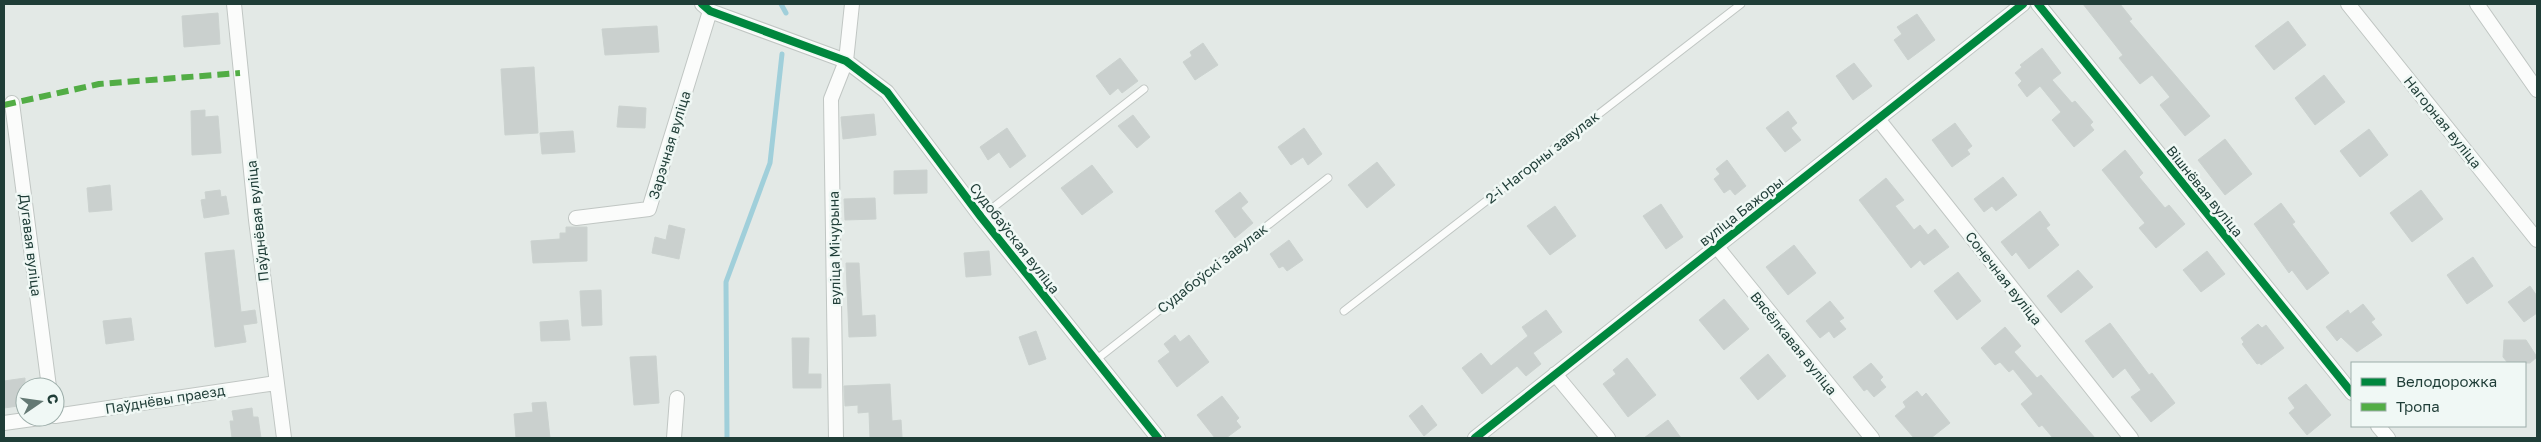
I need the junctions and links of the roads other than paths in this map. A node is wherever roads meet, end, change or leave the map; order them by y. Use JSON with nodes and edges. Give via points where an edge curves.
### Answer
{"nodes":[{"id":1,"x":234,"y":4,"type":"edge"},
{"id":2,"x":852,"y":4,"type":"edge"},
{"id":3,"x":1741,"y":4,"type":"edge"},
{"id":4,"x":2023,"y":4,"type":"edge"},
{"id":5,"x":2038,"y":4,"type":"edge"},
{"id":6,"x":2348,"y":4,"type":"edge"},
{"id":7,"x":2477,"y":4,"type":"edge"},
{"id":8,"x":706,"y":7,"type":"edge"},
{"id":9,"x":846,"y":61,"type":"junction"},
{"id":10,"x":2532,"y":69,"type":"edge"},
{"id":11,"x":1144,"y":89,"type":"dead end"},
{"id":12,"x":2537,"y":90,"type":"edge"},
{"id":13,"x":12,"y":103,"type":"dead end"},
{"id":14,"x":1878,"y":118,"type":"junction"},
{"id":15,"x":1328,"y":178,"type":"dead end"},
{"id":16,"x":981,"y":217,"type":"junction"},
{"id":17,"x":576,"y":218,"type":"dead end"},
{"id":18,"x":2537,"y":240,"type":"edge"},
{"id":19,"x":1716,"y":247,"type":"junction"},
{"id":20,"x":1344,"y":311,"type":"dead end"},
{"id":21,"x":1097,"y":359,"type":"junction"},
{"id":22,"x":1555,"y":374,"type":"junction"},
{"id":23,"x":48,"y":377,"type":"edge"},
{"id":24,"x":276,"y":382,"type":"junction"},
{"id":25,"x":2351,"y":393,"type":"edge"},
{"id":26,"x":677,"y":398,"type":"dead end"},
{"id":27,"x":65,"y":414,"type":"edge"},
{"id":28,"x":2379,"y":427,"type":"edge"},
{"id":29,"x":284,"y":438,"type":"edge"},
{"id":30,"x":674,"y":438,"type":"edge"},
{"id":31,"x":836,"y":438,"type":"edge"},
{"id":32,"x":1158,"y":438,"type":"edge"},
{"id":33,"x":1475,"y":438,"type":"edge"},
{"id":34,"x":1608,"y":438,"type":"edge"},
{"id":35,"x":1872,"y":438,"type":"edge"},
{"id":36,"x":2131,"y":438,"type":"edge"},
{"id":37,"x":2388,"y":438,"type":"edge"}],
"edges":[{"from":1,"to":24,"type":"street","name":"Паўднёвая вуліца"},
{"from":2,"to":9,"type":"street","name":"вуліца Мічурына"},
{"from":3,"to":20,"type":"lane","name":"2-і Нагорны завулак"},
{"from":4,"to":14,"type":"street","name":"вуліца Бажоры"},
{"from":5,"to":25,"type":"street","name":"Вішнёвая вуліца"},
{"from":6,"to":18,"type":"street","name":"Нагорная вуліца"},
{"from":7,"to":10,"type":"street"},
{"from":8,"to":9,"type":"street","name":"Зарэчная вуліца"},
{"from":8,"to":17,"type":"street","name":"Зарэчная вуліца","via":[[650,209]]},
{"from":9,"to":16,"type":"street","name":"Судобаўская вуліца","via":[[887,92]]},
{"from":9,"to":31,"type":"street","name":"вуліца Мічурына","via":[[831,99]]},
{"from":10,"to":12,"type":"street"},
{"from":11,"to":16,"type":"lane"},
{"from":13,"to":23,"type":"street","name":"Дугавая вуліца"},
{"from":14,"to":19,"type":"street","name":"вуліца Бажоры"},
{"from":14,"to":36,"type":"street","name":"Сонечная вуліца"},
{"from":15,"to":21,"type":"lane","name":"Судабоўскі завулак"},
{"from":16,"to":21,"type":"street","name":"Судобаўская вуліца"},
{"from":19,"to":22,"type":"street","name":"вуліца Бажоры"},
{"from":19,"to":35,"type":"street","name":"Вясёлкавая вуліца"},
{"from":21,"to":32,"type":"street","name":"Судобаўская вуліца"},
{"from":22,"to":33,"type":"street","name":"вуліца Бажоры"},
{"from":22,"to":34,"type":"street"},
{"from":24,"to":27,"type":"street","name":"Паўднёвы праезд"},
{"from":24,"to":29,"type":"street","name":"Паўднёвая вуліца"},
{"from":26,"to":30,"type":"street"},
{"from":28,"to":37,"type":"street"}]}
